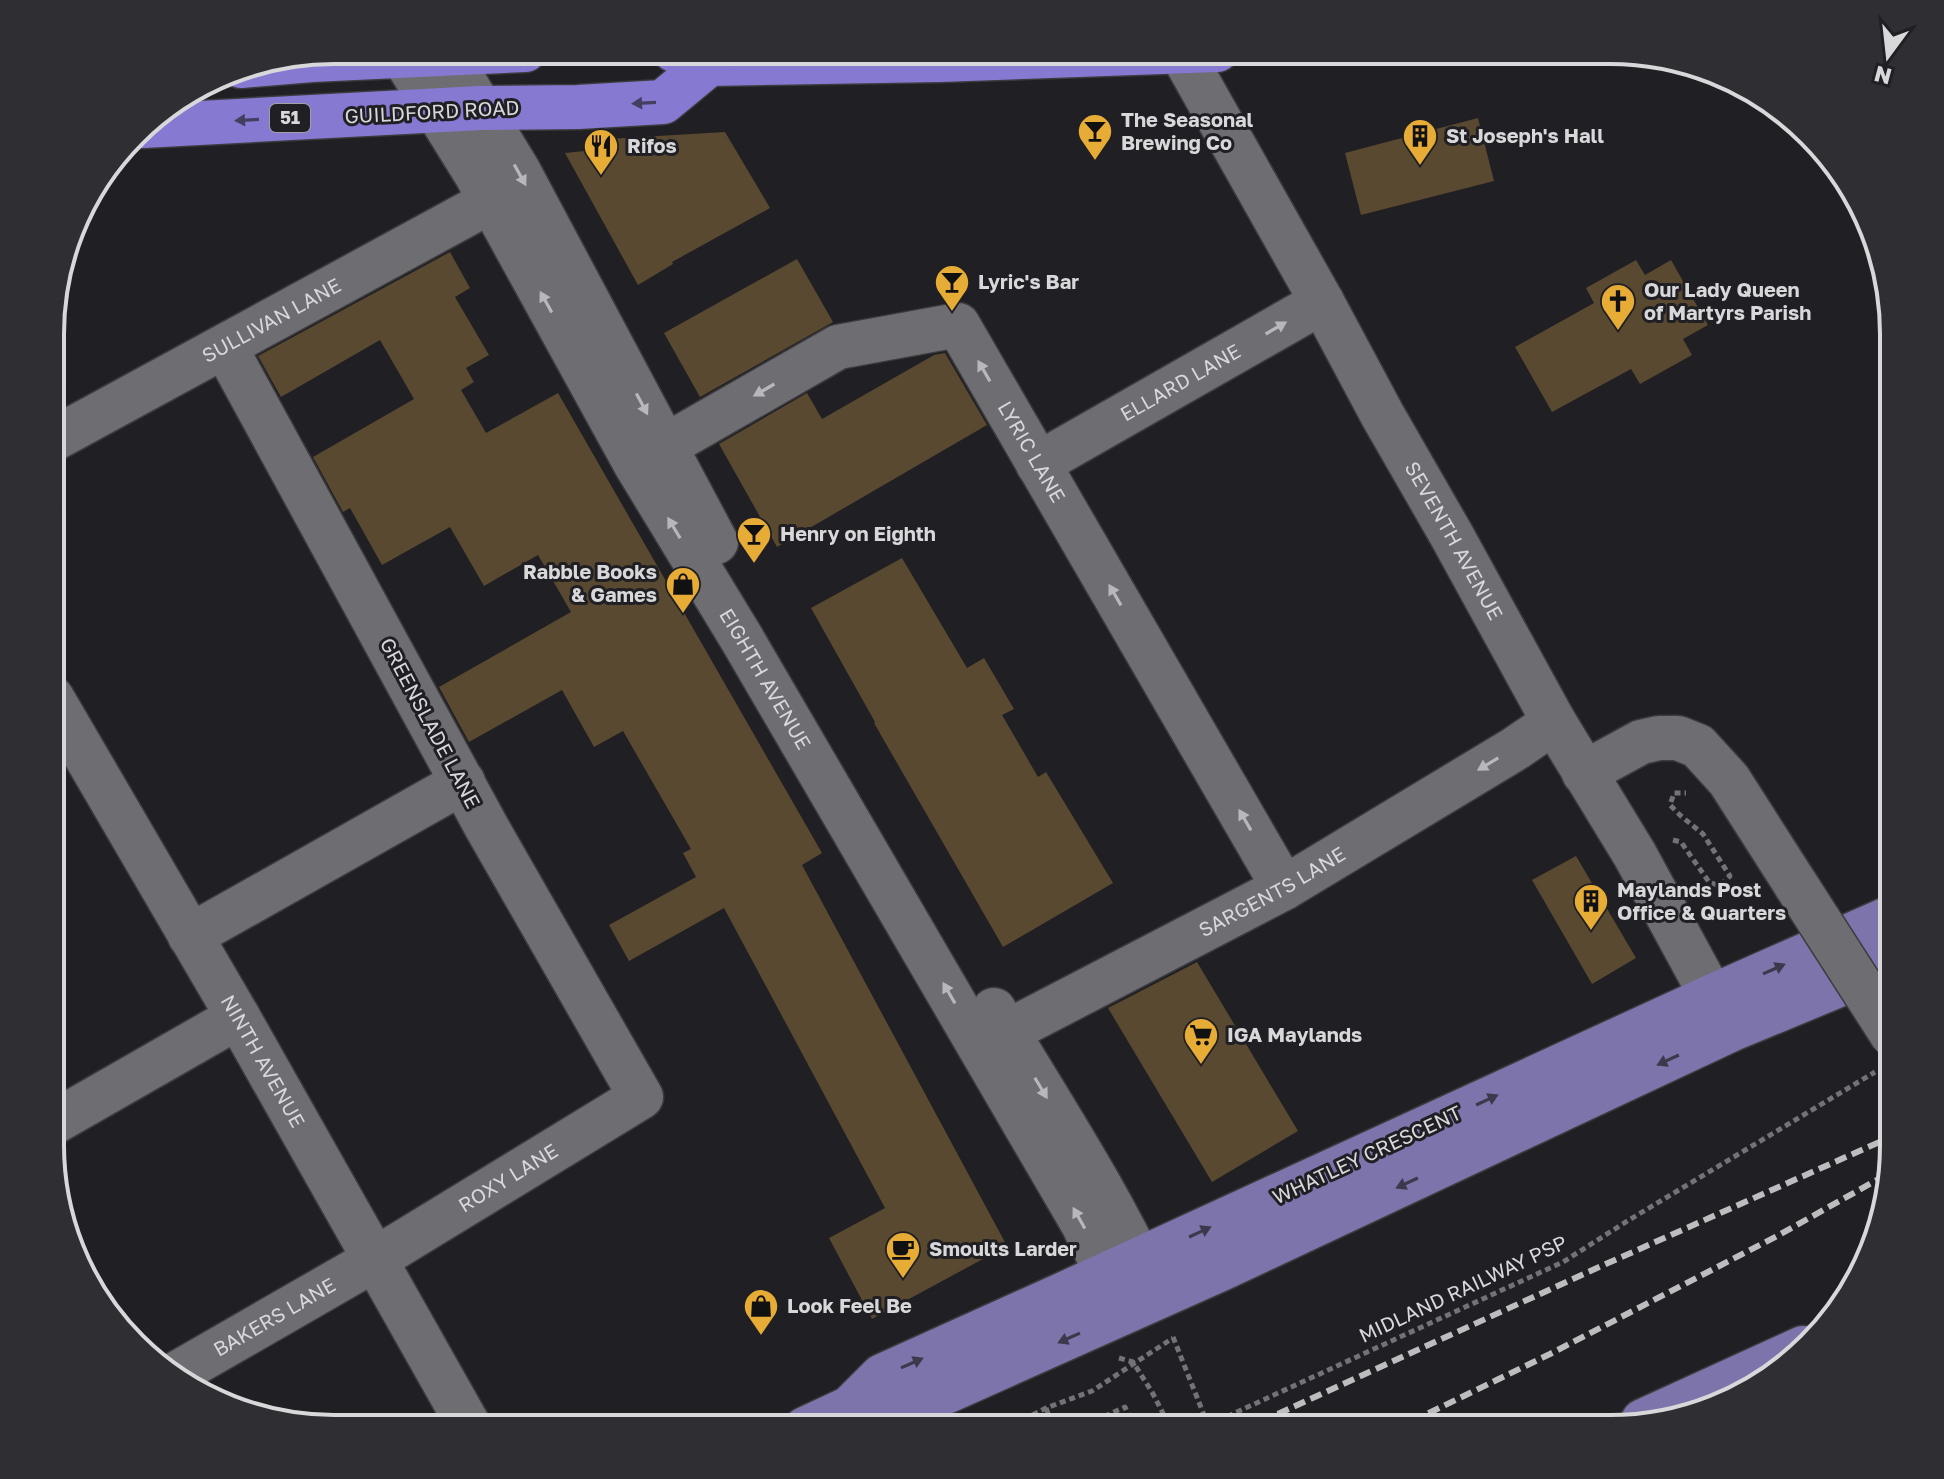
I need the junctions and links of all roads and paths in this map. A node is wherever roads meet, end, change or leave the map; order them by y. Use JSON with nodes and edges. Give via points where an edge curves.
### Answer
{"nodes":[{"id":1,"x":408,"y":65,"type":"edge"},
{"id":2,"x":454,"y":65,"type":"edge"},
{"id":3,"x":686,"y":65,"type":"edge"},
{"id":4,"x":1199,"y":65,"type":"edge"},
{"id":5,"x":480,"y":108,"type":"junction"},
{"id":6,"x":437,"y":110,"type":"junction"},
{"id":7,"x":164,"y":125,"type":"edge"},
{"id":8,"x":491,"y":201,"type":"junction"},
{"id":9,"x":1322,"y":302,"type":"junction"},
{"id":10,"x":225,"y":347,"type":"junction"},
{"id":11,"x":64,"y":433,"type":"edge"},
{"id":12,"x":650,"y":455,"type":"junction"},
{"id":13,"x":1038,"y":464,"type":"junction"},
{"id":14,"x":64,"y":719,"type":"edge"},
{"id":15,"x":1554,"y":722,"type":"junction"},
{"id":16,"x":1584,"y":773,"type":"junction"},
{"id":17,"x":463,"y":782,"type":"junction"},
{"id":18,"x":1746,"y":806,"type":"junction"},
{"id":19,"x":1635,"y":855,"type":"junction"},
{"id":20,"x":1284,"y":888,"type":"junction"},
{"id":21,"x":1879,"y":924,"type":"edge"},
{"id":22,"x":190,"y":936,"type":"junction"},
{"id":23,"x":1879,"y":966,"type":"edge"},
{"id":24,"x":1722,"y":1013,"type":"junction"},
{"id":25,"x":238,"y":1017,"type":"junction"},
{"id":26,"x":1879,"y":1038,"type":"edge"},
{"id":27,"x":993,"y":1039,"type":"junction"},
{"id":28,"x":1879,"y":1057,"type":"edge"},
{"id":29,"x":641,"y":1097,"type":"joint"},
{"id":30,"x":65,"y":1116,"type":"edge"},
{"id":31,"x":374,"y":1260,"type":"junction"},
{"id":32,"x":1124,"y":1266,"type":"junction"},
{"id":33,"x":1141,"y":1305,"type":"junction"},
{"id":34,"x":1765,"y":1365,"type":"edge"},
{"id":35,"x":184,"y":1369,"type":"edge"},
{"id":36,"x":1673,"y":1407,"type":"edge"},
{"id":37,"x":850,"y":1408,"type":"junction"},
{"id":38,"x":1046,"y":1408,"type":"junction"},
{"id":39,"x":462,"y":1414,"type":"edge"},
{"id":40,"x":836,"y":1414,"type":"edge"},
{"id":41,"x":1034,"y":1415,"type":"edge"},
{"id":42,"x":1049,"y":1415,"type":"edge"},
{"id":43,"x":1108,"y":1415,"type":"edge"},
{"id":44,"x":1128,"y":1415,"type":"edge"},
{"id":45,"x":1164,"y":1415,"type":"edge"},
{"id":46,"x":1202,"y":1415,"type":"edge"},
{"id":47,"x":1230,"y":1415,"type":"edge"}],
"edges":[{"from":1,"to":6,"type":"street","name":"EIGHTH AVENUE"},
{"from":2,"to":5,"type":"street","name":"EIGHTH AVENUE"},
{"from":3,"to":5,"type":"highway","name":"GUILDFORD ROAD","number":"51","one_way":true,"via":[[663,102]]},
{"from":4,"to":9,"type":"street","name":"SEVENTH AVENUE"},
{"from":5,"to":6,"type":"highway","name":"GUILDFORD ROAD","number":"51"},
{"from":5,"to":12,"type":"street","name":"EIGHTH AVENUE","one_way":true,"via":[[519,172]]},
{"from":6,"to":7,"type":"highway","name":"GUILDFORD ROAD","number":"51","one_way":true},
{"from":6,"to":8,"type":"street","name":"EIGHTH AVENUE"},
{"from":8,"to":10,"type":"street","name":"SULLIVAN LANE"},
{"from":12,"to":8,"type":"street","name":"EIGHTH AVENUE","one_way":true},
{"from":13,"to":9,"type":"street","name":"ELLARD LANE","one_way":true},
{"from":9,"to":15,"type":"street","name":"SEVENTH AVENUE"},
{"from":10,"to":11,"type":"street","name":"SULLIVAN LANE"},
{"from":10,"to":17,"type":"street","name":"GREENSLADE LANE"},
{"from":13,"to":12,"type":"street","name":"LYRIC LANE","one_way":true,"via":[[958,325],[838,347]]},
{"from":12,"to":27,"type":"street","name":"EIGHTH AVENUE","via":[[762,627]]},
{"from":20,"to":13,"type":"street","name":"LYRIC LANE","one_way":true},
{"from":14,"to":22,"type":"street","name":"NINTH AVENUE"},
{"from":15,"to":16,"type":"street","name":"SEVENTH AVENUE"},
{"from":15,"to":20,"type":"street","name":"SARGENTS LANE","one_way":true},
{"from":16,"to":18,"type":"street","via":[[1641,742],[1678,738],[1698,746],[1712,760]]},
{"from":16,"to":19,"type":"street","name":"SEVENTH AVENUE"},
{"from":17,"to":22,"type":"street"},
{"from":17,"to":29,"type":"street","name":"GREENSLADE LANE"},
{"from":18,"to":19,"type":"path","via":[[1695,793],[1674,793],[1670,805],[1703,834],[1730,876],[1720,886],[1709,882],[1681,842],[1666,839]]},
{"from":18,"to":26,"type":"street","bridge":true},
{"from":19,"to":24,"type":"street","name":"SEVENTH AVENUE"},
{"from":20,"to":27,"type":"street","name":"SARGENTS LANE"},
{"from":24,"to":21,"type":"main road","name":"WHATLEY CRESCENT","one_way":true},
{"from":22,"to":25,"type":"street","name":"NINTH AVENUE"},
{"from":23,"to":24,"type":"main road","name":"WHATLEY CRESCENT"},
{"from":32,"to":24,"type":"main road","name":"WHATLEY CRESCENT","one_way":true},
{"from":24,"to":33,"type":"main road","name":"WHATLEY CRESCENT","one_way":true,"via":[[1481,1148]]},
{"from":25,"to":30,"type":"street"},
{"from":25,"to":31,"type":"street","name":"NINTH AVENUE"},
{"from":27,"to":32,"type":"street","name":"EIGHTH AVENUE","via":[[1083,1224]]},
{"from":28,"to":47,"type":"path","name":"MIDLAND RAILWAY PSP","via":[[1563,1262]]},
{"from":29,"to":31,"type":"street","name":"ROXY LANE"},
{"from":31,"to":35,"type":"street","name":"BAKERS LANE"},
{"from":31,"to":39,"type":"street","name":"NINTH AVENUE"},
{"from":32,"to":33,"type":"street","name":"EIGHTH AVENUE"},
{"from":37,"to":32,"type":"main road","name":"WHATLEY CRESCENT","one_way":true,"via":[[882,1376]]},
{"from":33,"to":37,"type":"main road","name":"WHATLEY CRESCENT","one_way":true,"via":[[899,1412]]},
{"from":33,"to":46,"type":"path"},
{"from":34,"to":36,"type":"main road"},
{"from":37,"to":40,"type":"main road","name":"WHATLEY CRESCENT"},
{"from":38,"to":41,"type":"path"},
{"from":38,"to":42,"type":"path"},
{"from":38,"to":45,"type":"path","via":[[1092,1391],[1133,1362]]},
{"from":43,"to":44,"type":"path","via":[[1125,1407]]}]}
